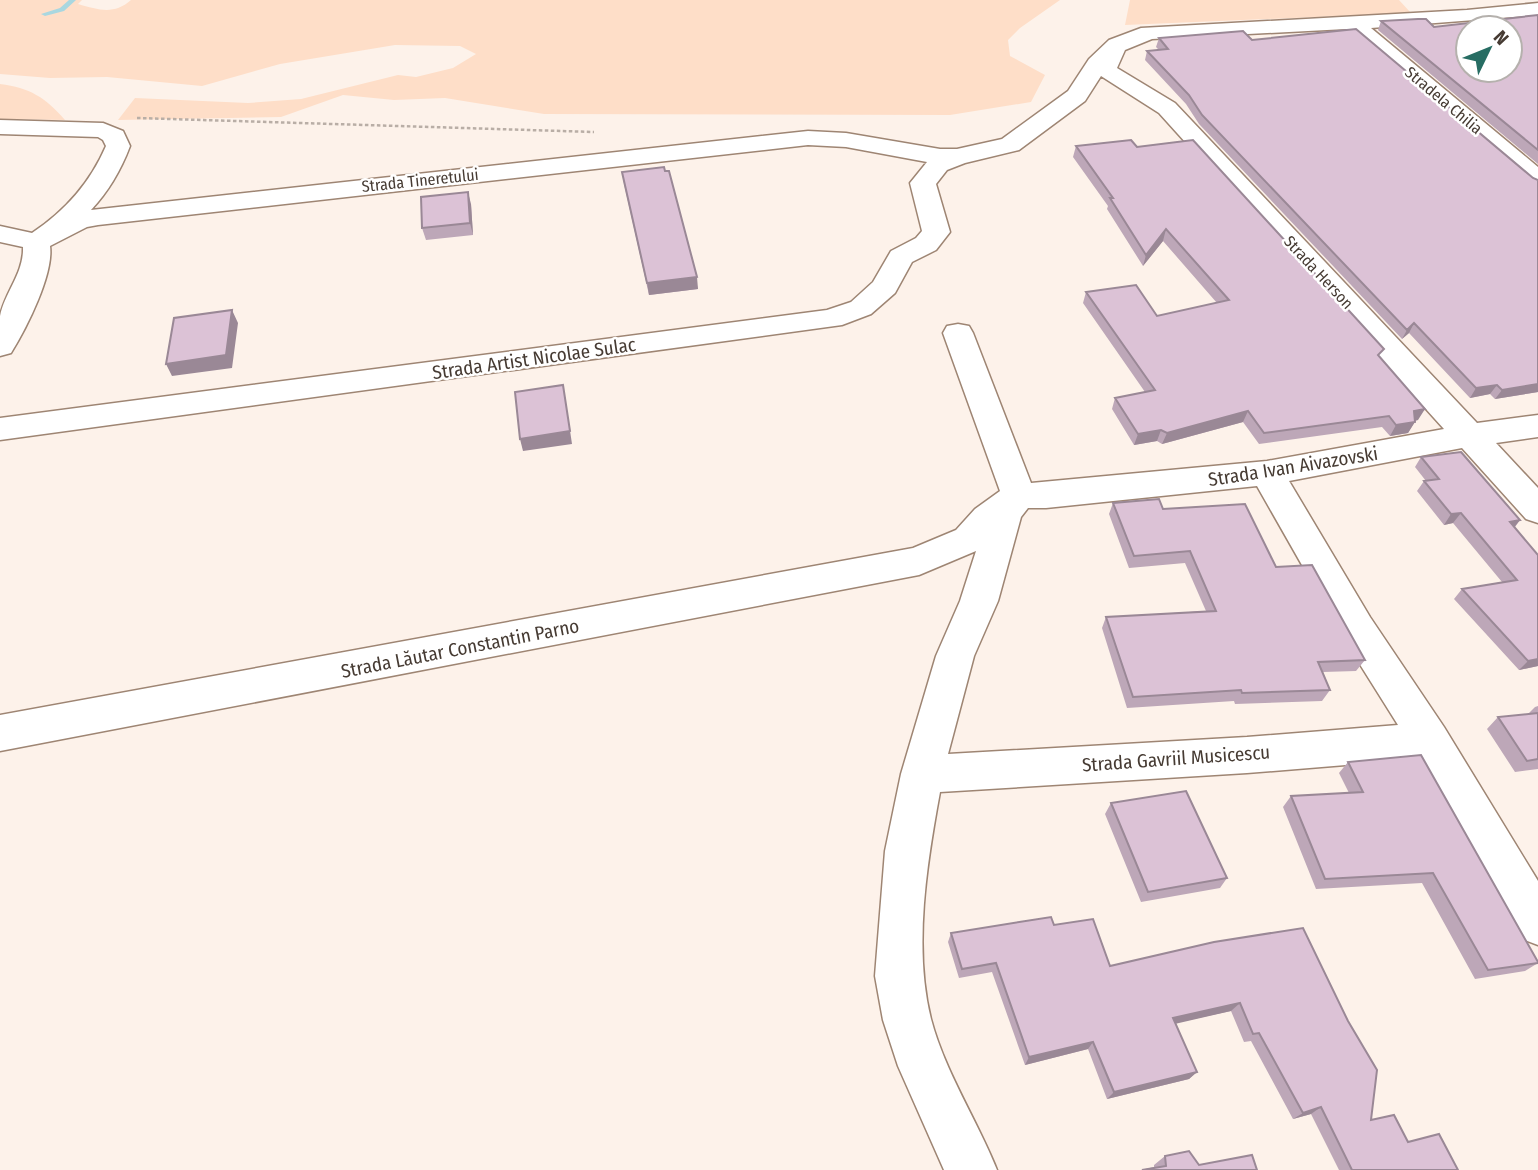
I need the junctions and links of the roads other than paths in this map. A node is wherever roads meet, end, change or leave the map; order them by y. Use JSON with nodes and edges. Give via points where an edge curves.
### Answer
{"nodes":[{"id":1,"x":1538,"y":9,"type":"edge"},
{"id":2,"x":1349,"y":21,"type":"junction"},
{"id":3,"x":1118,"y":45,"type":"junction"},
{"id":4,"x":1144,"y":95,"type":"junction"},
{"id":5,"x":1077,"y":96,"type":"junction"},
{"id":6,"x":0,"y":127,"type":"edge"},
{"id":7,"x":957,"y":157,"type":"junction"},
{"id":8,"x":1538,"y":180,"type":"edge"},
{"id":9,"x":0,"y":234,"type":"edge"},
{"id":10,"x":36,"y":242,"type":"junction"},
{"id":11,"x":958,"y":333,"type":"dead end"},
{"id":12,"x":0,"y":346,"type":"edge"},
{"id":13,"x":1538,"y":426,"type":"edge"},
{"id":14,"x":0,"y":429,"type":"edge"},
{"id":15,"x":1471,"y":435,"type":"junction"},
{"id":16,"x":1267,"y":473,"type":"junction"},
{"id":17,"x":1032,"y":496,"type":"junction"},
{"id":18,"x":1538,"y":510,"type":"edge"},
{"id":19,"x":0,"y":733,"type":"edge"},
{"id":20,"x":1430,"y":740,"type":"junction"},
{"id":21,"x":922,"y":774,"type":"junction"},
{"id":22,"x":1538,"y":923,"type":"edge"},
{"id":23,"x":971,"y":1170,"type":"edge"}],
"edges":[{"from":1,"to":2,"type":"street"},
{"from":2,"to":3,"type":"street","via":[[1149,33]]},
{"from":2,"to":8,"type":"street","name":"Stradela Chilia"},
{"from":3,"to":4,"type":"street","name":"Strada Herson","via":[[1106,68],[1117,81]]},
{"from":3,"to":5,"type":"street","via":[[1097,64]]},
{"from":4,"to":5,"type":"street","via":[[1106,89]]},
{"from":4,"to":15,"type":"street","name":"Strada Herson","via":[[1167,108]]},
{"from":5,"to":7,"type":"street","via":[[1010,145]]},
{"from":6,"to":10,"type":"street","via":[[103,130],[114,136],[118,146],[75,215]]},
{"from":7,"to":10,"type":"street","name":"Strada Tineretului","via":[[808,138],[98,217]]},
{"from":7,"to":14,"type":"street","name":"Strada Artist Nicolae Sulac","via":[[938,165],[923,183],[934,238],[901,257],[885,288],[861,308],[832,319]]},
{"from":9,"to":10,"type":"street"},
{"from":10,"to":12,"type":"street","via":[[39,250],[33,275]]},
{"from":11,"to":17,"type":"street"},
{"from":13,"to":15,"type":"street","name":"Strada Ivan Aivazovski"},
{"from":15,"to":16,"type":"street","name":"Strada Ivan Aivazovski"},
{"from":15,"to":18,"type":"street","name":"Strada Herson"},
{"from":16,"to":17,"type":"street","name":"Strada Ivan Aivazovski"},
{"from":16,"to":20,"type":"street","via":[[1357,628]]},
{"from":17,"to":19,"type":"street","name":"Strada Lăutar Constantin Parno","via":[[987,518],[969,540],[919,561]]},
{"from":17,"to":21,"type":"street","via":[[1005,514],[979,601],[955,656]]},
{"from":20,"to":21,"type":"street","name":"Strada Gavriil Musicescu"},
{"from":20,"to":22,"type":"street"},
{"from":21,"to":23,"type":"street","via":[[907,851],[899,976],[907,1020],[923,1066]]}]}
